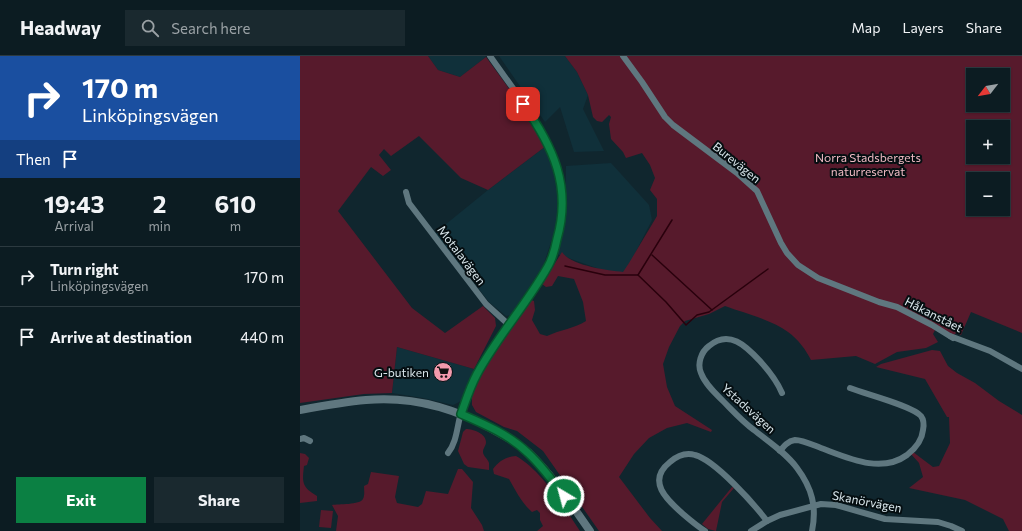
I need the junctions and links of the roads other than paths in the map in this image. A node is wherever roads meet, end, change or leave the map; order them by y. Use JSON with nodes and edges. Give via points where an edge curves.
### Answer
{"nodes":[{"id":1,"x":490,"y":56,"type":"edge"},
{"id":2,"x":623,"y":56,"type":"edge"},
{"id":3,"x":406,"y":192,"type":"dead end"},
{"id":4,"x":833,"y":284,"type":"joint"},
{"id":5,"x":509,"y":325,"type":"junction"},
{"id":6,"x":1022,"y":369,"type":"edge"},
{"id":7,"x":850,"y":388,"type":"dead end"},
{"id":8,"x":782,"y":393,"type":"dead end"},
{"id":9,"x":300,"y":410,"type":"edge"},
{"id":10,"x":461,"y":414,"type":"junction"},
{"id":11,"x":300,"y":439,"type":"edge"},
{"id":12,"x":310,"y":441,"type":"dead end"},
{"id":13,"x":780,"y":450,"type":"junction"},
{"id":14,"x":448,"y":453,"type":"dead end"},
{"id":15,"x":814,"y":506,"type":"junction"},
{"id":16,"x":767,"y":521,"type":"junction"},
{"id":17,"x":590,"y":531,"type":"edge"},
{"id":18,"x":705,"y":531,"type":"edge"},
{"id":19,"x":752,"y":531,"type":"edge"},
{"id":20,"x":812,"y":531,"type":"edge"},
{"id":21,"x":962,"y":531,"type":"edge"}],
"edges":[{"from":1,"to":5,"type":"street","via":[[546,138],[556,163],[562,193],[561,226],[548,267]]},
{"from":2,"to":4,"type":"street","name":"Burevägen","via":[[665,117],[757,191],[780,243],[798,265],[808,273]]},
{"from":3,"to":5,"type":"street","name":"Motalavägen","via":[[409,203],[486,304]]},
{"from":4,"to":6,"type":"street","name":"Håkanstået","via":[[897,307],[953,338],[990,351]]},
{"from":5,"to":10,"type":"street","via":[[477,375]]},
{"from":7,"to":13,"type":"street","via":[[912,409],[921,416],[924,424],[922,436],[912,452],[895,462],[875,465],[793,440]]},
{"from":8,"to":13,"type":"street","name":"Ystadsvägen","via":[[762,364],[745,346],[736,341],[722,339],[703,352],[700,372],[710,388],[739,417]]},
{"from":9,"to":10,"type":"street","via":[[368,400],[400,400]]},
{"from":10,"to":14,"type":"street","via":[[452,448]]},
{"from":10,"to":17,"type":"street","via":[[502,434],[528,453],[549,475]]},
{"from":11,"to":12,"type":"street"},
{"from":13,"to":15,"type":"street","name":"Ystadsvägen","via":[[805,479]]},
{"from":15,"to":16,"type":"street","name":"Skanörvägen"},
{"from":15,"to":20,"type":"street","name":"Ystadsvägen"},
{"from":15,"to":21,"type":"street","name":"Skanörvägen","via":[[836,505],[885,519],[938,522]]},
{"from":16,"to":18,"type":"street","via":[[746,496],[709,462],[694,455],[680,455],[667,464],[658,481],[667,499]]},
{"from":16,"to":19,"type":"street","name":"Skanörvägen"}]}
